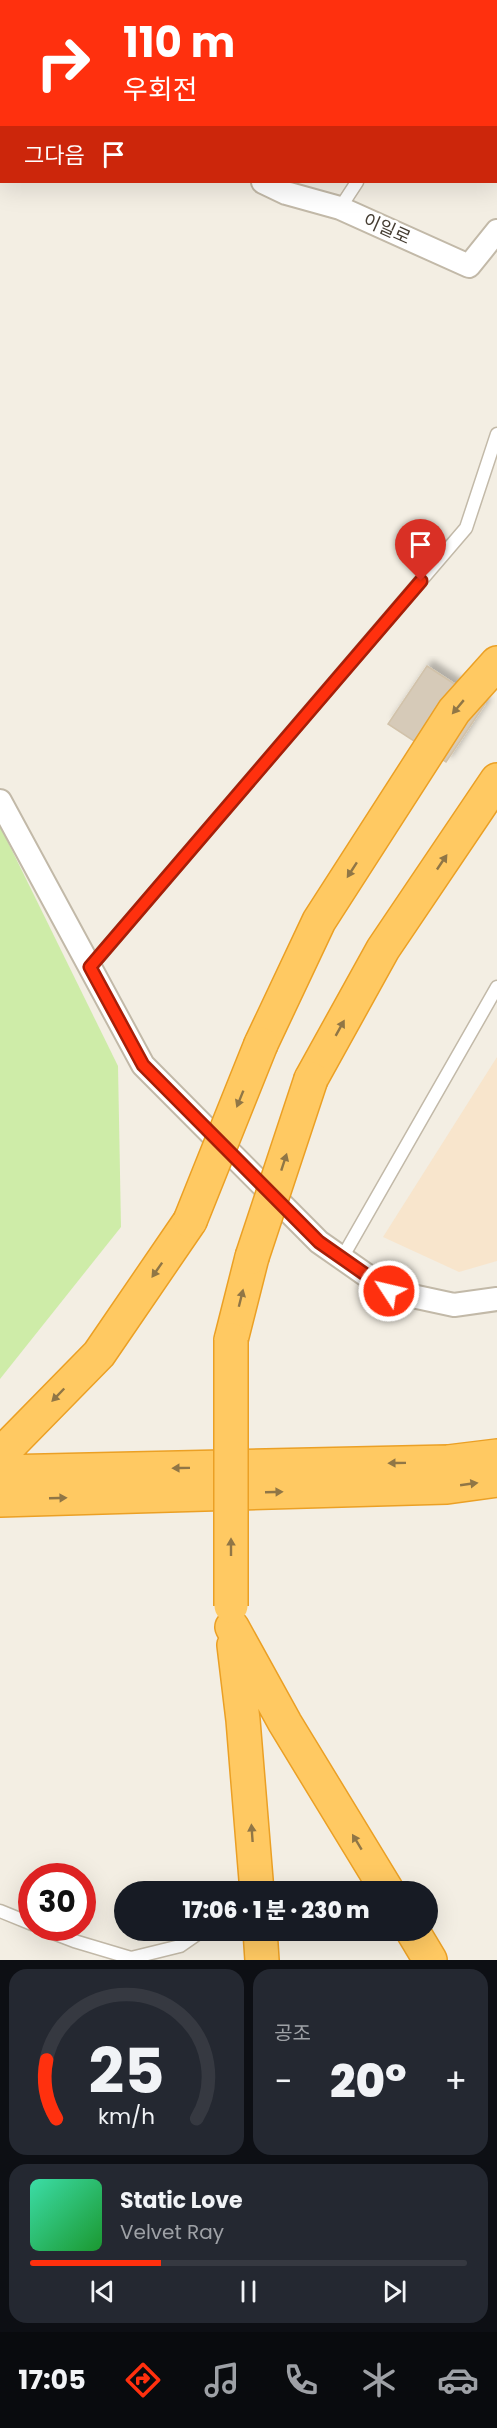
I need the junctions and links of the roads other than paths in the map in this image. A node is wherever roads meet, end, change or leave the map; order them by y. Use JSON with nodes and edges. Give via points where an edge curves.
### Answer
{"nodes":[{"id":1,"x":265,"y":183,"type":"edge"},
{"id":2,"x":356,"y":183,"type":"edge"},
{"id":3,"x":340,"y":208,"type":"junction"},
{"id":4,"x":497,"y":231,"type":"edge"},
{"id":5,"x":497,"y":434,"type":"edge"},
{"id":6,"x":497,"y":663,"type":"edge"},
{"id":7,"x":497,"y":780,"type":"edge"},
{"id":8,"x":0,"y":801,"type":"edge"},
{"id":9,"x":90,"y":967,"type":"junction"},
{"id":10,"x":497,"y":987,"type":"edge"},
{"id":11,"x":342,"y":1258,"type":"junction"},
{"id":12,"x":497,"y":1299,"type":"edge"},
{"id":13,"x":0,"y":1455,"type":"edge"},
{"id":14,"x":497,"y":1456,"type":"edge"},
{"id":15,"x":0,"y":1472,"type":"edge"},
{"id":16,"x":497,"y":1480,"type":"edge"},
{"id":17,"x":0,"y":1500,"type":"edge"},
{"id":18,"x":231,"y":1616,"type":"junction"},
{"id":19,"x":252,"y":1880,"type":"edge"},
{"id":20,"x":381,"y":1881,"type":"edge"},
{"id":21,"x":0,"y":1911,"type":"edge"},
{"id":22,"x":18,"y":1918,"type":"edge"},
{"id":23,"x":74,"y":1941,"type":"edge"},
{"id":24,"x":187,"y":1941,"type":"edge"},
{"id":25,"x":261,"y":1941,"type":"edge"},
{"id":26,"x":419,"y":1941,"type":"edge"},
{"id":27,"x":262,"y":1960,"type":"edge"},
{"id":28,"x":430,"y":1960,"type":"edge"}],
"edges":[{"from":1,"to":3,"type":"street","name":"이일로"},
{"from":2,"to":3,"type":"lane"},
{"from":3,"to":4,"type":"street","name":"이일로","via":[[469,266]]},
{"from":5,"to":9,"type":"lane","via":[[466,528]]},
{"from":6,"to":13,"type":"highway","one_way":true,"bridge":true,"via":[[454,711],[319,921],[261,1044],[190,1221],[99,1354]]},
{"from":18,"to":7,"type":"highway","one_way":true,"bridge":true,"via":[[231,1340],[252,1257],[311,1079],[383,950]]},
{"from":8,"to":9,"type":"street"},
{"from":9,"to":11,"type":"street","via":[[143,1065],[319,1242]]},
{"from":10,"to":11,"type":"lane"},
{"from":11,"to":12,"type":"street","via":[[389,1291],[454,1305]]},
{"from":14,"to":15,"type":"highway","one_way":true,"via":[[448,1462]]},
{"from":17,"to":16,"type":"highway","one_way":true,"via":[[447,1487]]},
{"from":19,"to":18,"type":"highway","one_way":true,"via":[[243,1720]]},
{"from":20,"to":18,"type":"highway","one_way":true,"via":[[285,1723]]},
{"from":21,"to":22,"type":"lane"},
{"from":23,"to":24,"type":"lane","via":[[132,1958]]},
{"from":25,"to":27,"type":"highway"},
{"from":26,"to":28,"type":"highway"}]}
